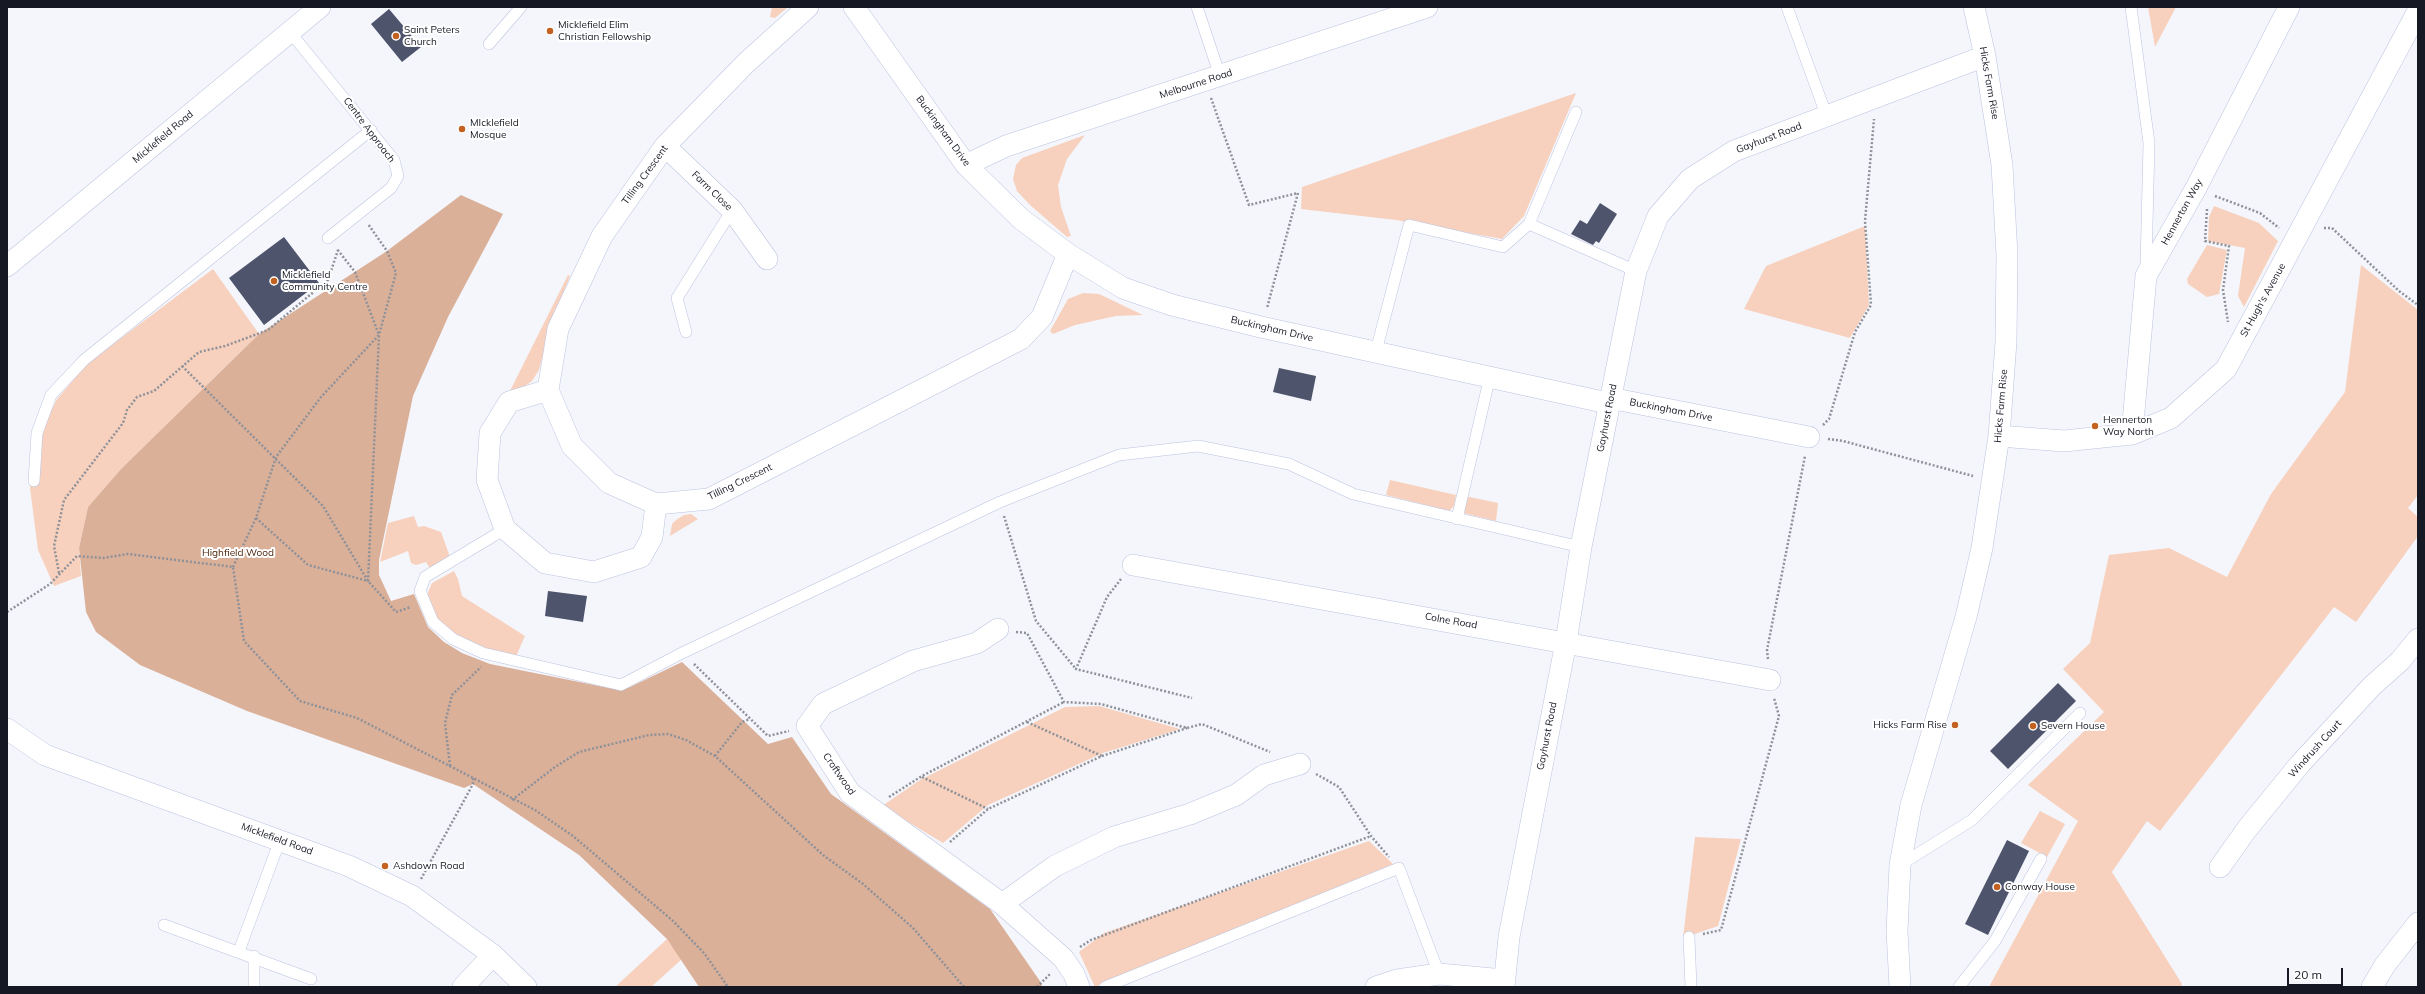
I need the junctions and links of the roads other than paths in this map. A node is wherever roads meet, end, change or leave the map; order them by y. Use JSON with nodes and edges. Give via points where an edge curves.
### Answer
{"nodes":[{"id":1,"x":320,"y":7,"type":"edge"},
{"id":2,"x":521,"y":7,"type":"edge"},
{"id":3,"x":808,"y":7,"type":"edge"},
{"id":4,"x":854,"y":7,"type":"edge"},
{"id":5,"x":1197,"y":7,"type":"edge"},
{"id":6,"x":1427,"y":7,"type":"edge"},
{"id":7,"x":1787,"y":7,"type":"edge"},
{"id":8,"x":1974,"y":7,"type":"edge"},
{"id":9,"x":2131,"y":7,"type":"edge"},
{"id":10,"x":2289,"y":7,"type":"edge"},
{"id":11,"x":2418,"y":11,"type":"edge"},
{"id":12,"x":290,"y":32,"type":"junction"},
{"id":13,"x":489,"y":44,"type":"dead end"},
{"id":14,"x":1985,"y":56,"type":"junction"},
{"id":15,"x":1213,"y":78,"type":"junction"},
{"id":16,"x":1576,"y":112,"type":"dead end"},
{"id":17,"x":1826,"y":117,"type":"junction"},
{"id":18,"x":371,"y":130,"type":"junction"},
{"id":19,"x":665,"y":146,"type":"junction"},
{"id":20,"x":966,"y":165,"type":"junction"},
{"id":21,"x":732,"y":210,"type":"junction"},
{"id":22,"x":1529,"y":224,"type":"junction"},
{"id":23,"x":328,"y":238,"type":"road end"},
{"id":24,"x":1068,"y":254,"type":"junction"},
{"id":25,"x":767,"y":259,"type":"dead end"},
{"id":26,"x":7,"y":266,"type":"edge"},
{"id":27,"x":1636,"y":271,"type":"junction"},
{"id":28,"x":2146,"y":276,"type":"junction"},
{"id":29,"x":686,"y":332,"type":"dead end"},
{"id":30,"x":1376,"y":351,"type":"junction"},
{"id":31,"x":1490,"y":376,"type":"junction"},
{"id":32,"x":548,"y":390,"type":"junction"},
{"id":33,"x":1611,"y":400,"type":"junction"},
{"id":34,"x":2132,"y":434,"type":"junction"},
{"id":35,"x":1999,"y":436,"type":"junction"},
{"id":36,"x":1809,"y":437,"type":"road end"},
{"id":37,"x":34,"y":481,"type":"dead end"},
{"id":38,"x":656,"y":504,"type":"junction"},
{"id":39,"x":1457,"y":519,"type":"junction"},
{"id":40,"x":504,"y":530,"type":"junction"},
{"id":41,"x":1581,"y":547,"type":"junction"},
{"id":42,"x":1133,"y":565,"type":"dead end"},
{"id":43,"x":998,"y":630,"type":"road end"},
{"id":44,"x":2418,"y":638,"type":"edge"},
{"id":45,"x":1566,"y":642,"type":"junction"},
{"id":46,"x":1770,"y":680,"type":"road end"},
{"id":47,"x":2080,"y":712,"type":"dead end"},
{"id":48,"x":7,"y":729,"type":"edge"},
{"id":49,"x":1300,"y":764,"type":"road end"},
{"id":50,"x":280,"y":840,"type":"junction"},
{"id":51,"x":2041,"y":859,"type":"dead end"},
{"id":52,"x":1900,"y":865,"type":"junction"},
{"id":53,"x":2220,"y":867,"type":"dead end"},
{"id":54,"x":1002,"y":904,"type":"junction"},
{"id":55,"x":2418,"y":923,"type":"edge"},
{"id":56,"x":164,"y":925,"type":"dead end"},
{"id":57,"x":1689,"y":937,"type":"road end"},
{"id":58,"x":239,"y":951,"type":"junction"},
{"id":59,"x":493,"y":955,"type":"junction"},
{"id":60,"x":254,"y":956,"type":"junction"},
{"id":61,"x":1439,"y":974,"type":"junction"},
{"id":62,"x":311,"y":979,"type":"dead end"},
{"id":63,"x":1504,"y":983,"type":"edge"},
{"id":64,"x":254,"y":987,"type":"edge"},
{"id":65,"x":463,"y":987,"type":"edge"},
{"id":66,"x":526,"y":987,"type":"edge"},
{"id":67,"x":1079,"y":987,"type":"edge"},
{"id":68,"x":1105,"y":987,"type":"edge"},
{"id":69,"x":1376,"y":987,"type":"edge"},
{"id":70,"x":1691,"y":987,"type":"edge"},
{"id":71,"x":1900,"y":987,"type":"edge"},
{"id":72,"x":1959,"y":987,"type":"edge"},
{"id":73,"x":2372,"y":987,"type":"edge"}],
"edges":[{"from":1,"to":12,"type":"street","name":"Micklefield Road"},
{"from":2,"to":13,"type":"lane"},
{"from":3,"to":19,"type":"street","name":"Tilling Crescent","via":[[746,63]]},
{"from":4,"to":20,"type":"street","name":"Buckingham Drive"},
{"from":5,"to":15,"type":"lane"},
{"from":6,"to":15,"type":"street","name":"Melbourne Road"},
{"from":7,"to":17,"type":"lane"},
{"from":8,"to":14,"type":"street","name":"Hicks Farm Rise"},
{"from":9,"to":28,"type":"lane","via":[[2149,143]]},
{"from":10,"to":28,"type":"street","name":"Hennerton Way","via":[[2196,188]]},
{"from":11,"to":34,"type":"street","name":"St Hugh's Avenue","via":[[2226,369],[2171,418]]},
{"from":12,"to":18,"type":"lane","name":"Centre Approach"},
{"from":12,"to":26,"type":"street","name":"Micklefield Road"},
{"from":14,"to":17,"type":"street","name":"Gayhurst Road"},
{"from":14,"to":35,"type":"street","name":"Hicks Farm Rise","via":[[2002,165],[2007,255],[2006,342]]},
{"from":15,"to":20,"type":"street","name":"Melbourne Road","via":[[1006,146]]},
{"from":16,"to":22,"type":"lane"},
{"from":17,"to":27,"type":"street","name":"Gayhurst Road","via":[[1734,151],[1690,179],[1658,216]]},
{"from":18,"to":23,"type":"lane","name":"Centre Approach","via":[[394,160],[398,176],[391,188]]},
{"from":18,"to":37,"type":"lane","via":[[84,360],[51,395],[36,433]]},
{"from":19,"to":21,"type":"street","name":"Farm Close"},
{"from":19,"to":32,"type":"street","name":"Tilling Crescent","via":[[602,236],[558,329]]},
{"from":20,"to":24,"type":"street","name":"Buckingham Drive","via":[[1020,218]]},
{"from":21,"to":25,"type":"street","name":"Farm Close"},
{"from":21,"to":29,"type":"lane","via":[[678,298]]},
{"from":22,"to":27,"type":"lane"},
{"from":22,"to":30,"type":"lane","via":[[1503,247],[1409,225]]},
{"from":24,"to":30,"type":"street","name":"Buckingham Drive","via":[[1123,288],[1172,305]]},
{"from":24,"to":38,"type":"street","name":"Tilling Crescent","via":[[1042,317],[1020,339],[709,499]]},
{"from":27,"to":33,"type":"street","name":"Gayhurst Road"},
{"from":28,"to":34,"type":"street","name":"Hennerton Way"},
{"from":30,"to":31,"type":"street","name":"Buckingham Drive"},
{"from":31,"to":33,"type":"street","name":"Buckingham Drive","via":[[1603,402]]},
{"from":31,"to":39,"type":"lane"},
{"from":32,"to":38,"type":"street","name":"Tilling Crescent","via":[[572,446],[609,483]]},
{"from":32,"to":40,"type":"street","via":[[509,402],[490,433],[487,480]]},
{"from":33,"to":36,"type":"street","name":"Buckingham Drive"},
{"from":33,"to":41,"type":"street","name":"Gayhurst Road"},
{"from":34,"to":35,"type":"street","name":"St Hugh's Avenue","via":[[2064,441]]},
{"from":35,"to":52,"type":"street","name":"Hicks Farm Rise","via":[[1982,548],[1966,616],[1911,805]]},
{"from":38,"to":40,"type":"street","via":[[652,537],[641,557],[594,572],[545,563]]},
{"from":39,"to":40,"type":"lane","via":[[1353,494],[1289,464],[1198,446],[1119,455],[1000,502],[682,653],[621,685],[483,653],[452,640],[433,622],[420,591],[425,577]]},
{"from":39,"to":41,"type":"lane"},
{"from":41,"to":45,"type":"street","name":"Gayhurst Road"},
{"from":42,"to":45,"type":"street","name":"Colne Road"},
{"from":43,"to":54,"type":"street","name":"Croftwood","via":[[977,644],[913,661],[823,704],[807,726],[850,793]]},
{"from":44,"to":53,"type":"street","name":"Windrush Court","via":[[2400,661],[2372,686],[2300,764]]},
{"from":45,"to":46,"type":"street","name":"Colne Road"},
{"from":45,"to":63,"type":"street","name":"Gayhurst Road","via":[[1509,937]]},
{"from":47,"to":52,"type":"lane","via":[[1972,820]]},
{"from":48,"to":50,"type":"street","name":"Micklefield Road","via":[[45,755]]},
{"from":49,"to":54,"type":"street","via":[[1264,776],[1236,795],[1190,814],[1114,837],[1055,866]]},
{"from":50,"to":58,"type":"lane"},
{"from":50,"to":59,"type":"street","name":"Micklefield Road","via":[[349,866],[412,896]]},
{"from":51,"to":72,"type":"lane","via":[[1995,941]]},
{"from":52,"to":71,"type":"street","name":"Hicks Farm Rise","via":[[1897,931]]},
{"from":54,"to":67,"type":"street","name":"Croftwood","via":[[1063,958]]},
{"from":55,"to":73,"type":"street","via":[[2385,965]]},
{"from":56,"to":58,"type":"lane"},
{"from":57,"to":70,"type":"lane"},
{"from":58,"to":60,"type":"lane"},
{"from":59,"to":65,"type":"street"},
{"from":59,"to":66,"type":"street","name":"Micklefield Road"},
{"from":60,"to":62,"type":"lane"},
{"from":60,"to":64,"type":"lane"},
{"from":61,"to":63,"type":"street"},
{"from":61,"to":68,"type":"lane","via":[[1399,868]]},
{"from":61,"to":69,"type":"street","via":[[1397,980]]}]}
